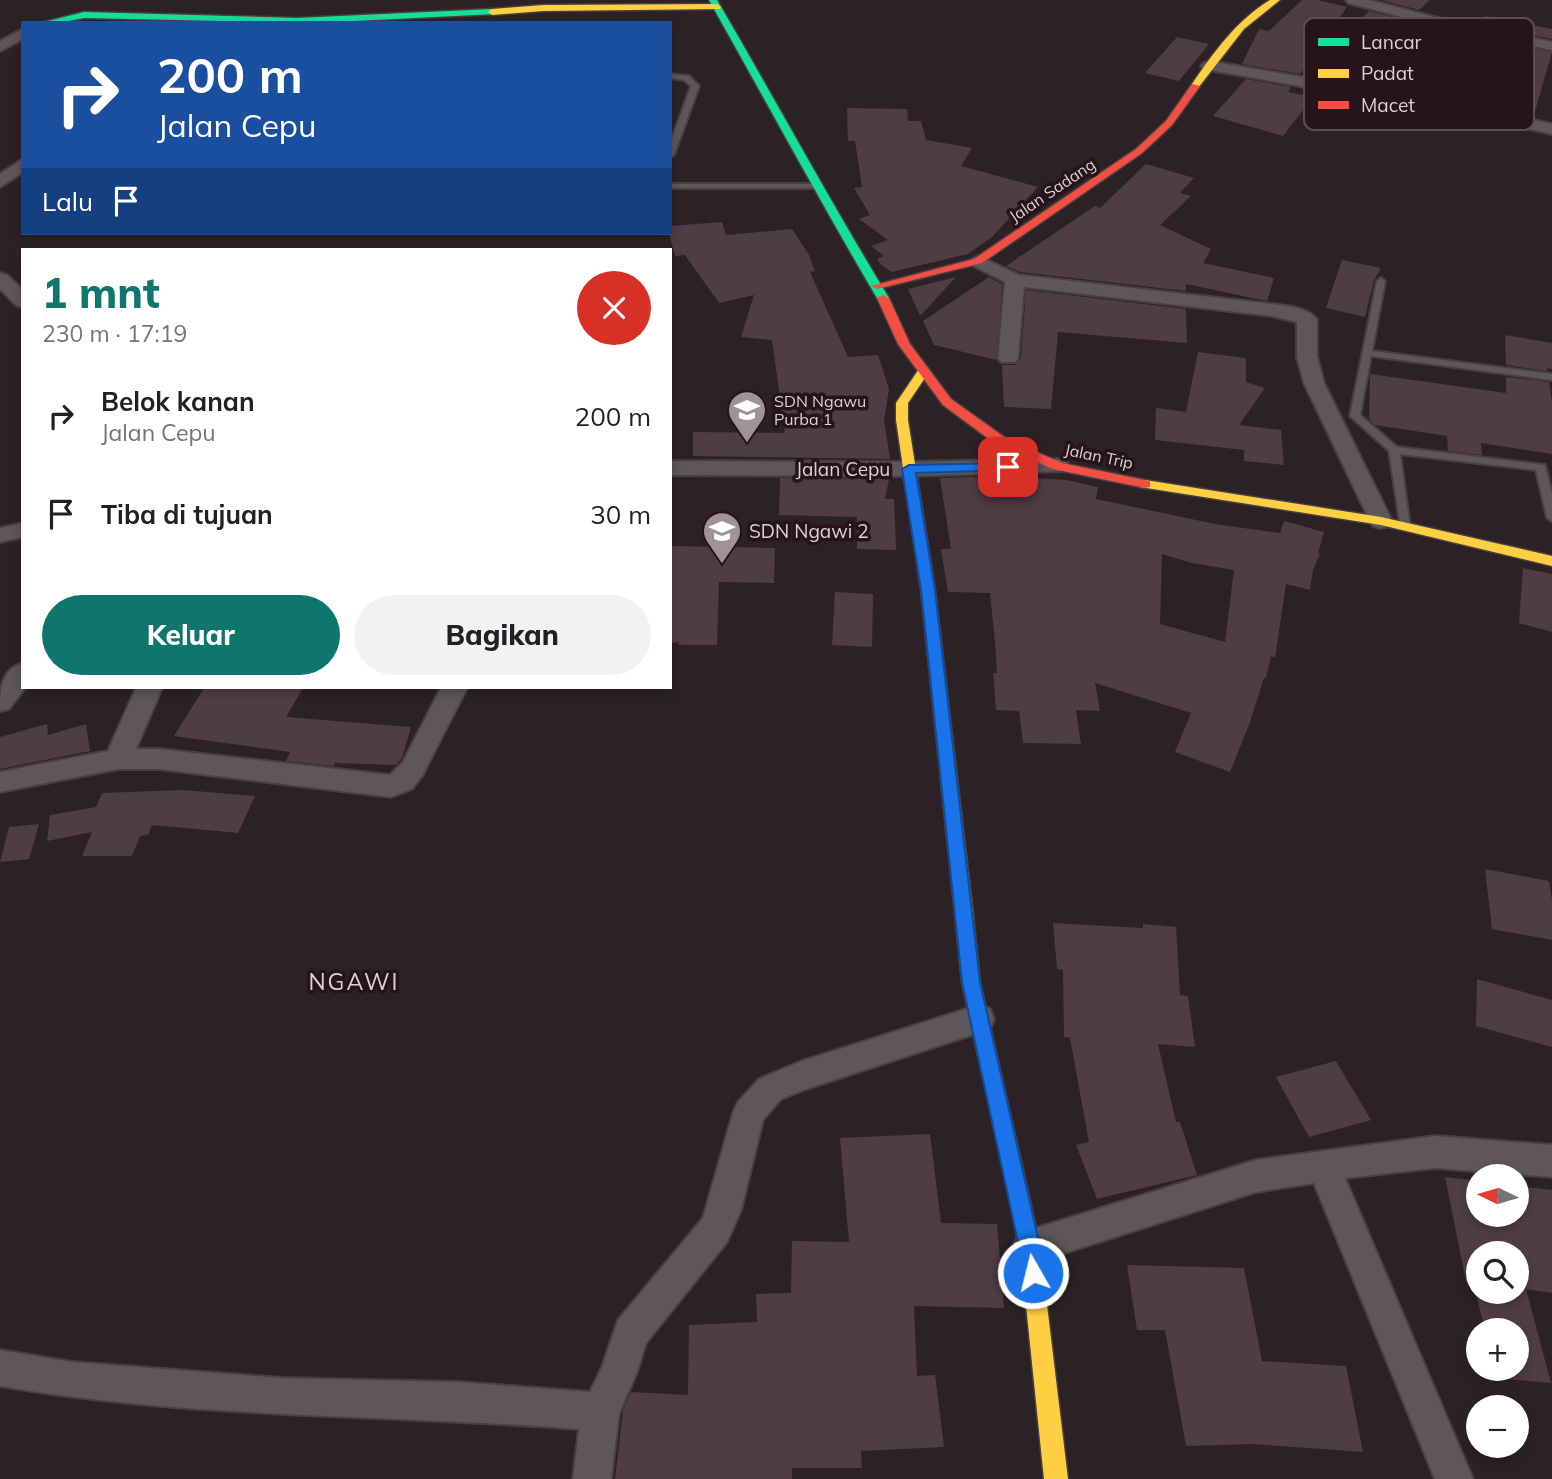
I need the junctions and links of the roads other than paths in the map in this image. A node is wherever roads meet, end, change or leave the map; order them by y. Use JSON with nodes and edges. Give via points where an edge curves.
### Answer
{"nodes":[{"id":1,"x":1276,"y":0,"type":"edge"},
{"id":2,"x":1353,"y":0,"type":"edge"},
{"id":3,"x":715,"y":3,"type":"edge"},
{"id":4,"x":1419,"y":18,"type":"edge"},
{"id":5,"x":54,"y":21,"type":"edge"},
{"id":6,"x":353,"y":21,"type":"edge"},
{"id":7,"x":21,"y":34,"type":"edge"},
{"id":8,"x":1534,"y":43,"type":"edge"},
{"id":9,"x":0,"y":47,"type":"edge"},
{"id":10,"x":1552,"y":47,"type":"edge"},
{"id":11,"x":1209,"y":66,"type":"junction"},
{"id":12,"x":672,"y":76,"type":"edge"},
{"id":13,"x":1304,"y":82,"type":"edge"},
{"id":14,"x":1534,"y":125,"type":"edge"},
{"id":15,"x":1552,"y":129,"type":"edge"},
{"id":16,"x":672,"y":149,"type":"edge"},
{"id":17,"x":21,"y":166,"type":"edge"},
{"id":18,"x":0,"y":182,"type":"edge"},
{"id":19,"x":672,"y":186,"type":"edge"},
{"id":20,"x":816,"y":186,"type":"junction"},
{"id":21,"x":978,"y":261,"type":"junction"},
{"id":22,"x":0,"y":279,"type":"edge"},
{"id":23,"x":1015,"y":280,"type":"junction"},
{"id":24,"x":1381,"y":281,"type":"dead end"},
{"id":25,"x":877,"y":286,"type":"junction"},
{"id":26,"x":21,"y":299,"type":"edge"},
{"id":27,"x":1367,"y":353,"type":"junction"},
{"id":28,"x":1008,"y":358,"type":"dead end"},
{"id":29,"x":923,"y":372,"type":"junction"},
{"id":30,"x":1552,"y":377,"type":"edge"},
{"id":31,"x":1394,"y":450,"type":"junction"},
{"id":32,"x":1058,"y":466,"type":"junction"},
{"id":33,"x":672,"y":468,"type":"edge"},
{"id":34,"x":909,"y":469,"type":"junction"},
{"id":35,"x":1552,"y":518,"type":"edge"},
{"id":36,"x":1381,"y":522,"type":"junction"},
{"id":37,"x":1405,"y":527,"type":"junction"},
{"id":38,"x":21,"y":530,"type":"edge"},
{"id":39,"x":0,"y":535,"type":"edge"},
{"id":40,"x":1552,"y":561,"type":"edge"},
{"id":41,"x":21,"y":675,"type":"edge"},
{"id":42,"x":149,"y":689,"type":"edge"},
{"id":43,"x":453,"y":689,"type":"edge"},
{"id":44,"x":0,"y":702,"type":"edge"},
{"id":45,"x":118,"y":759,"type":"junction"},
{"id":46,"x":0,"y":782,"type":"edge"},
{"id":47,"x":979,"y":1019,"type":"junction"},
{"id":48,"x":1552,"y":1161,"type":"edge"},
{"id":49,"x":1323,"y":1165,"type":"junction"},
{"id":50,"x":1030,"y":1247,"type":"junction"},
{"id":51,"x":0,"y":1368,"type":"edge"},
{"id":52,"x":600,"y":1412,"type":"junction"},
{"id":53,"x":592,"y":1479,"type":"edge"},
{"id":54,"x":1056,"y":1479,"type":"edge"},
{"id":55,"x":1454,"y":1479,"type":"edge"}],
"edges":[{"from":1,"to":11,"type":"main road","name":"Jalan Sadang","via":[[1228,40]]},
{"from":2,"to":4,"type":"street"},
{"from":3,"to":6,"type":"main road","via":[[543,8]]},
{"from":3,"to":20,"type":"main road","name":"Jalan Trip"},
{"from":5,"to":6,"type":"main road","via":[[84,15]]},
{"from":7,"to":9,"type":"street"},
{"from":8,"to":10,"type":"street"},
{"from":11,"to":13,"type":"street"},
{"from":11,"to":21,"type":"main road","name":"Jalan Sadang","via":[[1169,123],[1139,152]]},
{"from":12,"to":16,"type":"lane","via":[[690,79],[695,86]]},
{"from":14,"to":15,"type":"street"},
{"from":17,"to":18,"type":"street"},
{"from":19,"to":20,"type":"lane"},
{"from":20,"to":25,"type":"main road","name":"Jalan Trip"},
{"from":21,"to":23,"type":"street"},
{"from":21,"to":25,"type":"main road","name":"Jalan Sadang"},
{"from":22,"to":26,"type":"street"},
{"from":23,"to":28,"type":"street"},
{"from":23,"to":36,"type":"street","via":[[1272,310],[1307,319],[1307,357],[1314,383]]},
{"from":24,"to":27,"type":"lane"},
{"from":25,"to":29,"type":"main road","name":"Jalan Trip","via":[[904,344]]},
{"from":27,"to":30,"type":"lane"},
{"from":27,"to":31,"type":"lane","via":[[1355,416]]},
{"from":29,"to":32,"type":"main road","name":"Jalan Trip","via":[[964,417],[1002,442]]},
{"from":29,"to":34,"type":"main road","via":[[902,402]]},
{"from":31,"to":35,"type":"lane","via":[[1541,467]]},
{"from":31,"to":37,"type":"lane"},
{"from":32,"to":34,"type":"street","name":"Jalan Cepu"},
{"from":32,"to":36,"type":"main road","name":"Jalan Trip","via":[[1168,489]]},
{"from":33,"to":34,"type":"street","name":"Jalan Cepu"},
{"from":34,"to":47,"type":"main road","via":[[928,590],[971,982]]},
{"from":36,"to":37,"type":"main road","name":"Jalan Trip"},
{"from":37,"to":40,"type":"main road","name":"Jalan Trip"},
{"from":38,"to":39,"type":"street"},
{"from":41,"to":44,"type":"street"},
{"from":42,"to":45,"type":"street"},
{"from":43,"to":45,"type":"street","via":[[413,769],[402,782],[391,786]]},
{"from":45,"to":46,"type":"street"},
{"from":47,"to":50,"type":"main road"},
{"from":47,"to":52,"type":"street","via":[[802,1076],[770,1089],[757,1101],[749,1113],[724,1210],[701,1250],[631,1333]]},
{"from":48,"to":49,"type":"street","via":[[1435,1152]]},
{"from":49,"to":50,"type":"street","via":[[1256,1176]]},
{"from":49,"to":55,"type":"street"},
{"from":50,"to":54,"type":"main road"},
{"from":51,"to":52,"type":"street","via":[[72,1380],[282,1397],[458,1401]]},
{"from":52,"to":53,"type":"street"}]}
